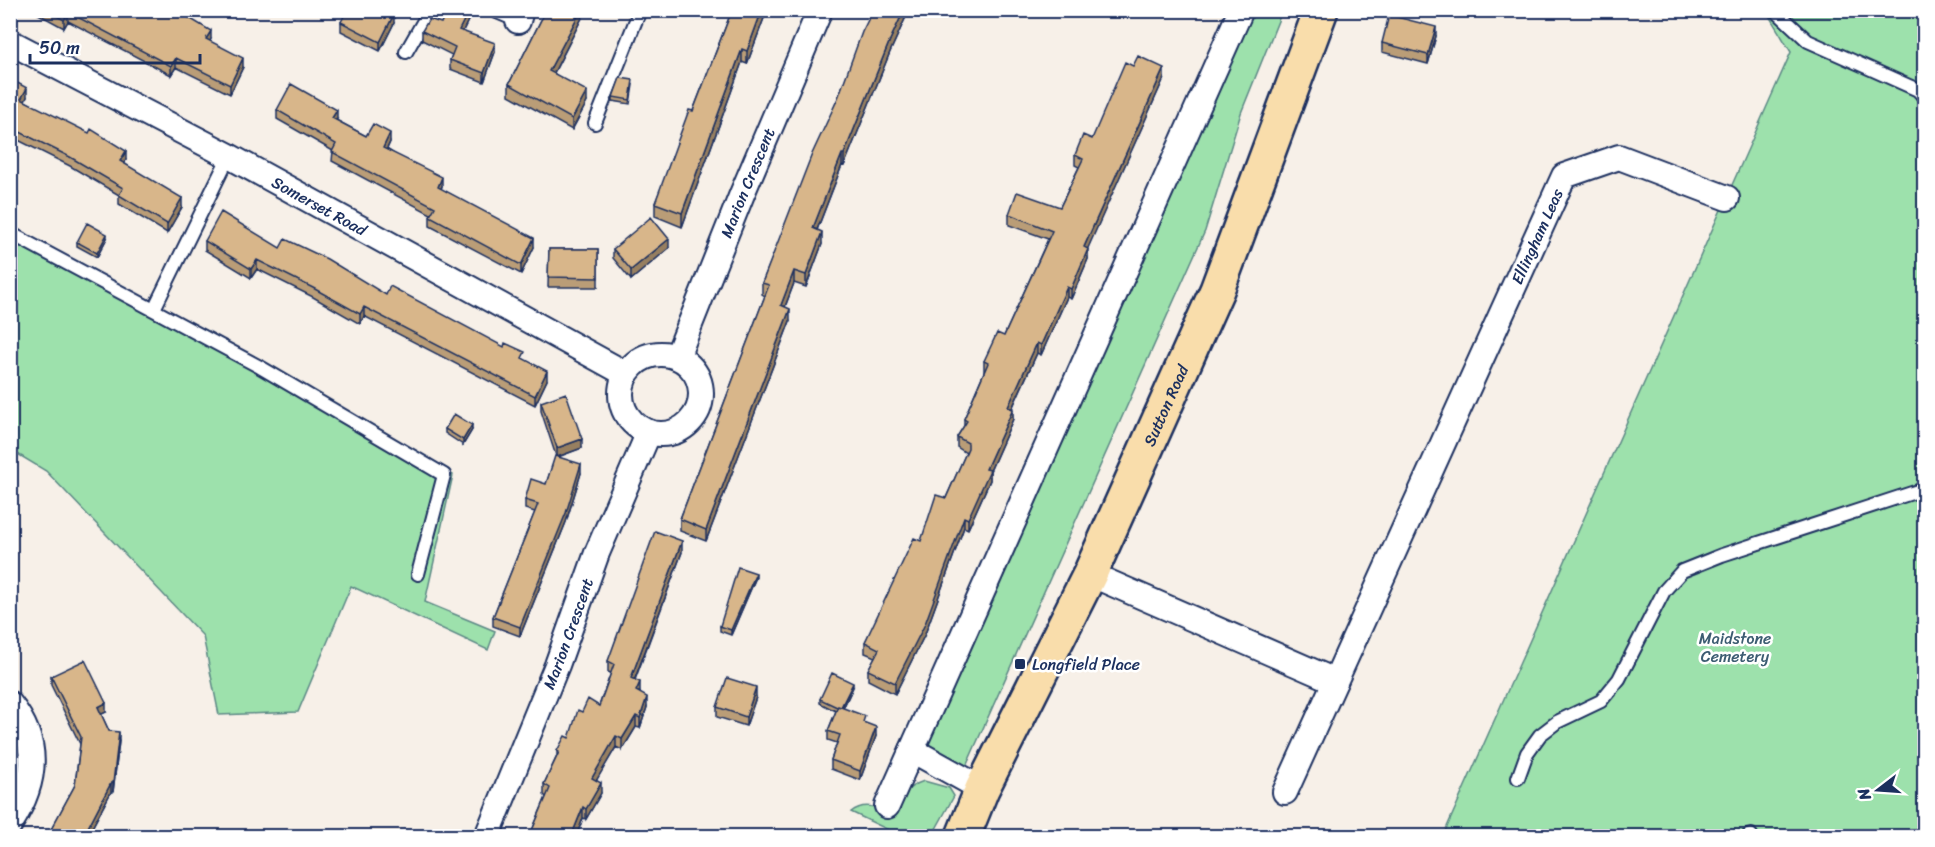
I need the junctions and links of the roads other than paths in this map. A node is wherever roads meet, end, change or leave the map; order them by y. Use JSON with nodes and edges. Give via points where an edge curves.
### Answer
{"nodes":[{"id":1,"x":430,"y":10,"type":"edge"},
{"id":2,"x":492,"y":10,"type":"edge"},
{"id":3,"x":640,"y":10,"type":"edge"},
{"id":4,"x":820,"y":10,"type":"edge"},
{"id":5,"x":1241,"y":10,"type":"edge"},
{"id":6,"x":1321,"y":10,"type":"edge"},
{"id":7,"x":1774,"y":10,"type":"edge"},
{"id":8,"x":520,"y":16,"type":"edge"},
{"id":9,"x":10,"y":42,"type":"edge"},
{"id":10,"x":406,"y":52,"type":"dead end"},
{"id":11,"x":1924,"y":97,"type":"edge"},
{"id":12,"x":595,"y":123,"type":"dead end"},
{"id":13,"x":229,"y":156,"type":"junction"},
{"id":14,"x":1727,"y":198,"type":"dead end"},
{"id":15,"x":10,"y":233,"type":"edge"},
{"id":16,"x":154,"y":309,"type":"junction"},
{"id":17,"x":677,"y":357,"type":"junction"},
{"id":18,"x":626,"y":374,"type":"junction"},
{"id":19,"x":649,"y":432,"type":"junction"},
{"id":20,"x":1924,"y":489,"type":"edge"},
{"id":21,"x":418,"y":574,"type":"dead end"},
{"id":22,"x":1090,"y":574,"type":"junction"},
{"id":23,"x":1335,"y":681,"type":"junction"},
{"id":24,"x":10,"y":704,"type":"edge"},
{"id":25,"x":912,"y":750,"type":"junction"},
{"id":26,"x":1518,"y":778,"type":"dead end"},
{"id":27,"x":982,"y":789,"type":"junction"},
{"id":28,"x":1285,"y":792,"type":"dead end"},
{"id":29,"x":887,"y":806,"type":"dead end"},
{"id":30,"x":10,"y":824,"type":"edge"},
{"id":31,"x":487,"y":837,"type":"edge"},
{"id":32,"x":963,"y":837,"type":"edge"}],
"edges":[{"from":1,"to":10,"type":"lane"},
{"from":2,"to":8,"type":"lane"},
{"from":3,"to":12,"type":"lane"},
{"from":4,"to":17,"type":"street","name":"Marion Crescent"},
{"from":5,"to":25,"type":"street"},
{"from":6,"to":22,"type":"main road","name":"Sutton Road","via":[[1217,290]]},
{"from":7,"to":11,"type":"lane","via":[[1808,41],[1918,90]]},
{"from":9,"to":13,"type":"street","name":"Somerset Road"},
{"from":13,"to":16,"type":"lane"},
{"from":13,"to":18,"type":"street","name":"Somerset Road"},
{"from":14,"to":23,"type":"street","name":"Ellingham Leas","via":[[1619,157],[1564,177]]},
{"from":15,"to":16,"type":"lane"},
{"from":16,"to":21,"type":"lane","via":[[260,366],[444,475]]},
{"from":17,"to":18,"type":"street","via":[[651,355],[639,360]]},
{"from":17,"to":19,"type":"street","via":[[688,364],[699,380],[698,411],[686,426],[674,432]]},
{"from":18,"to":19,"type":"street","via":[[621,394],[624,408],[632,421]]},
{"from":19,"to":31,"type":"street","name":"Marion Crescent","via":[[597,553]]},
{"from":20,"to":26,"type":"lane","via":[[1682,571],[1664,591],[1619,680],[1601,701],[1557,722],[1540,735],[1527,753]]},
{"from":22,"to":23,"type":"street"},
{"from":22,"to":27,"type":"main road","name":"Sutton Road"},
{"from":23,"to":28,"type":"street"},
{"from":24,"to":30,"type":"street","via":[[24,727],[33,766],[25,801]]},
{"from":25,"to":27,"type":"street"},
{"from":25,"to":29,"type":"street"},
{"from":27,"to":32,"type":"main road","name":"Sutton Road"}]}
